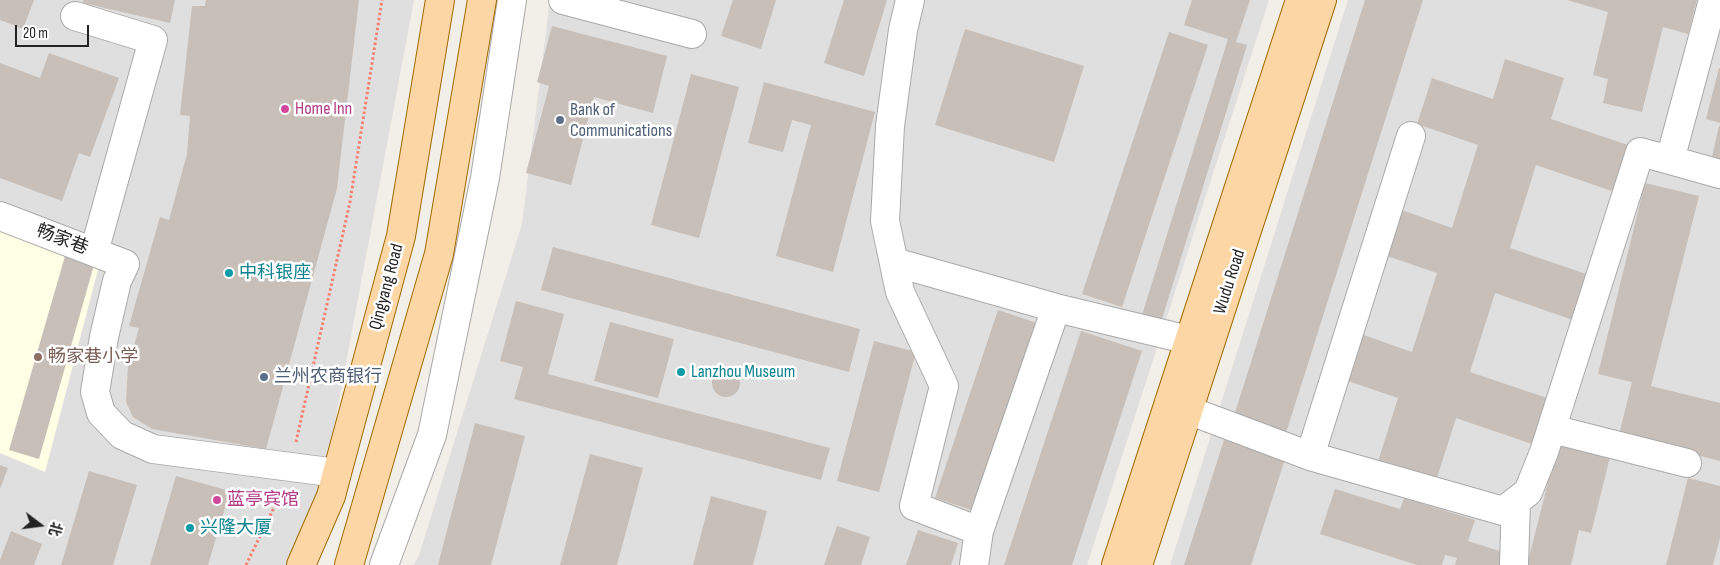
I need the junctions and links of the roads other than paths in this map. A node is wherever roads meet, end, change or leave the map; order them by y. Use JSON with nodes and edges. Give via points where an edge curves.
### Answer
{"nodes":[{"id":1,"x":440,"y":0,"type":"edge"},
{"id":2,"x":482,"y":0,"type":"edge"},
{"id":3,"x":512,"y":0,"type":"edge"},
{"id":4,"x":563,"y":0,"type":"edge"},
{"id":5,"x":910,"y":0,"type":"edge"},
{"id":6,"x":1300,"y":0,"type":"edge"},
{"id":7,"x":1322,"y":0,"type":"edge"},
{"id":8,"x":1713,"y":0,"type":"edge"},
{"id":9,"x":75,"y":16,"type":"dead end"},
{"id":10,"x":692,"y":34,"type":"dead end"},
{"id":11,"x":1411,"y":136,"type":"dead end"},
{"id":12,"x":1670,"y":160,"type":"junction"},
{"id":13,"x":1720,"y":174,"type":"edge"},
{"id":14,"x":0,"y":216,"type":"edge"},
{"id":15,"x":94,"y":252,"type":"junction"},
{"id":16,"x":894,"y":262,"type":"junction"},
{"id":17,"x":1056,"y":308,"type":"junction"},
{"id":18,"x":1190,"y":340,"type":"junction"},
{"id":19,"x":1178,"y":406,"type":"junction"},
{"id":20,"x":1552,"y":429,"type":"junction"},
{"id":21,"x":1310,"y":456,"type":"junction"},
{"id":22,"x":1687,"y":463,"type":"dead end"},
{"id":23,"x":234,"y":470,"type":"dead end"},
{"id":24,"x":289,"y":474,"type":"junction"},
{"id":25,"x":334,"y":484,"type":"junction"},
{"id":26,"x":1516,"y":501,"type":"junction"},
{"id":27,"x":979,"y":531,"type":"junction"},
{"id":28,"x":301,"y":565,"type":"edge"},
{"id":29,"x":349,"y":565,"type":"edge"},
{"id":30,"x":384,"y":565,"type":"edge"},
{"id":31,"x":974,"y":565,"type":"edge"},
{"id":32,"x":1116,"y":565,"type":"edge"},
{"id":33,"x":1138,"y":565,"type":"edge"},
{"id":34,"x":1514,"y":565,"type":"edge"}],
"edges":[{"from":1,"to":25,"type":"main road","name":"Qingyang Road","via":[[401,236]]},
{"from":2,"to":29,"type":"main road","via":[[439,254]]},
{"from":3,"to":30,"type":"street","via":[[485,178],[432,435]]},
{"from":4,"to":10,"type":"street"},
{"from":5,"to":16,"type":"street","via":[[890,126],[885,221]]},
{"from":6,"to":18,"type":"main road","name":"Wudu Road"},
{"from":7,"to":19,"type":"main road","name":"Wudu Road"},
{"from":8,"to":12,"type":"street"},
{"from":9,"to":15,"type":"street","via":[[152,40]]},
{"from":11,"to":21,"type":"street"},
{"from":12,"to":13,"type":"street"},
{"from":12,"to":20,"type":"street","via":[[1640,152]]},
{"from":14,"to":15,"type":"street","name":"畅家巷"},
{"from":15,"to":24,"type":"street","name":"畅家巷","via":[[125,264],[117,281],[104,337],[95,392],[100,413],[122,435],[153,448]]},
{"from":16,"to":17,"type":"street"},
{"from":16,"to":27,"type":"street","via":[[900,292],[944,386],[914,506]]},
{"from":17,"to":18,"type":"street"},
{"from":17,"to":27,"type":"street"},
{"from":18,"to":19,"type":"main road","name":"Wudu Road"},
{"from":19,"to":21,"type":"street"},
{"from":19,"to":32,"type":"main road","name":"Wudu Road"},
{"from":19,"to":33,"type":"main road","name":"Wudu Road"},
{"from":20,"to":22,"type":"street"},
{"from":20,"to":26,"type":"street","via":[[1528,492]]},
{"from":21,"to":26,"type":"street","via":[[1503,511]]},
{"from":23,"to":24,"type":"street"},
{"from":24,"to":25,"type":"street"},
{"from":25,"to":28,"type":"main road","name":"Qingyang Road"},
{"from":26,"to":34,"type":"street"},
{"from":27,"to":31,"type":"street"}]}
